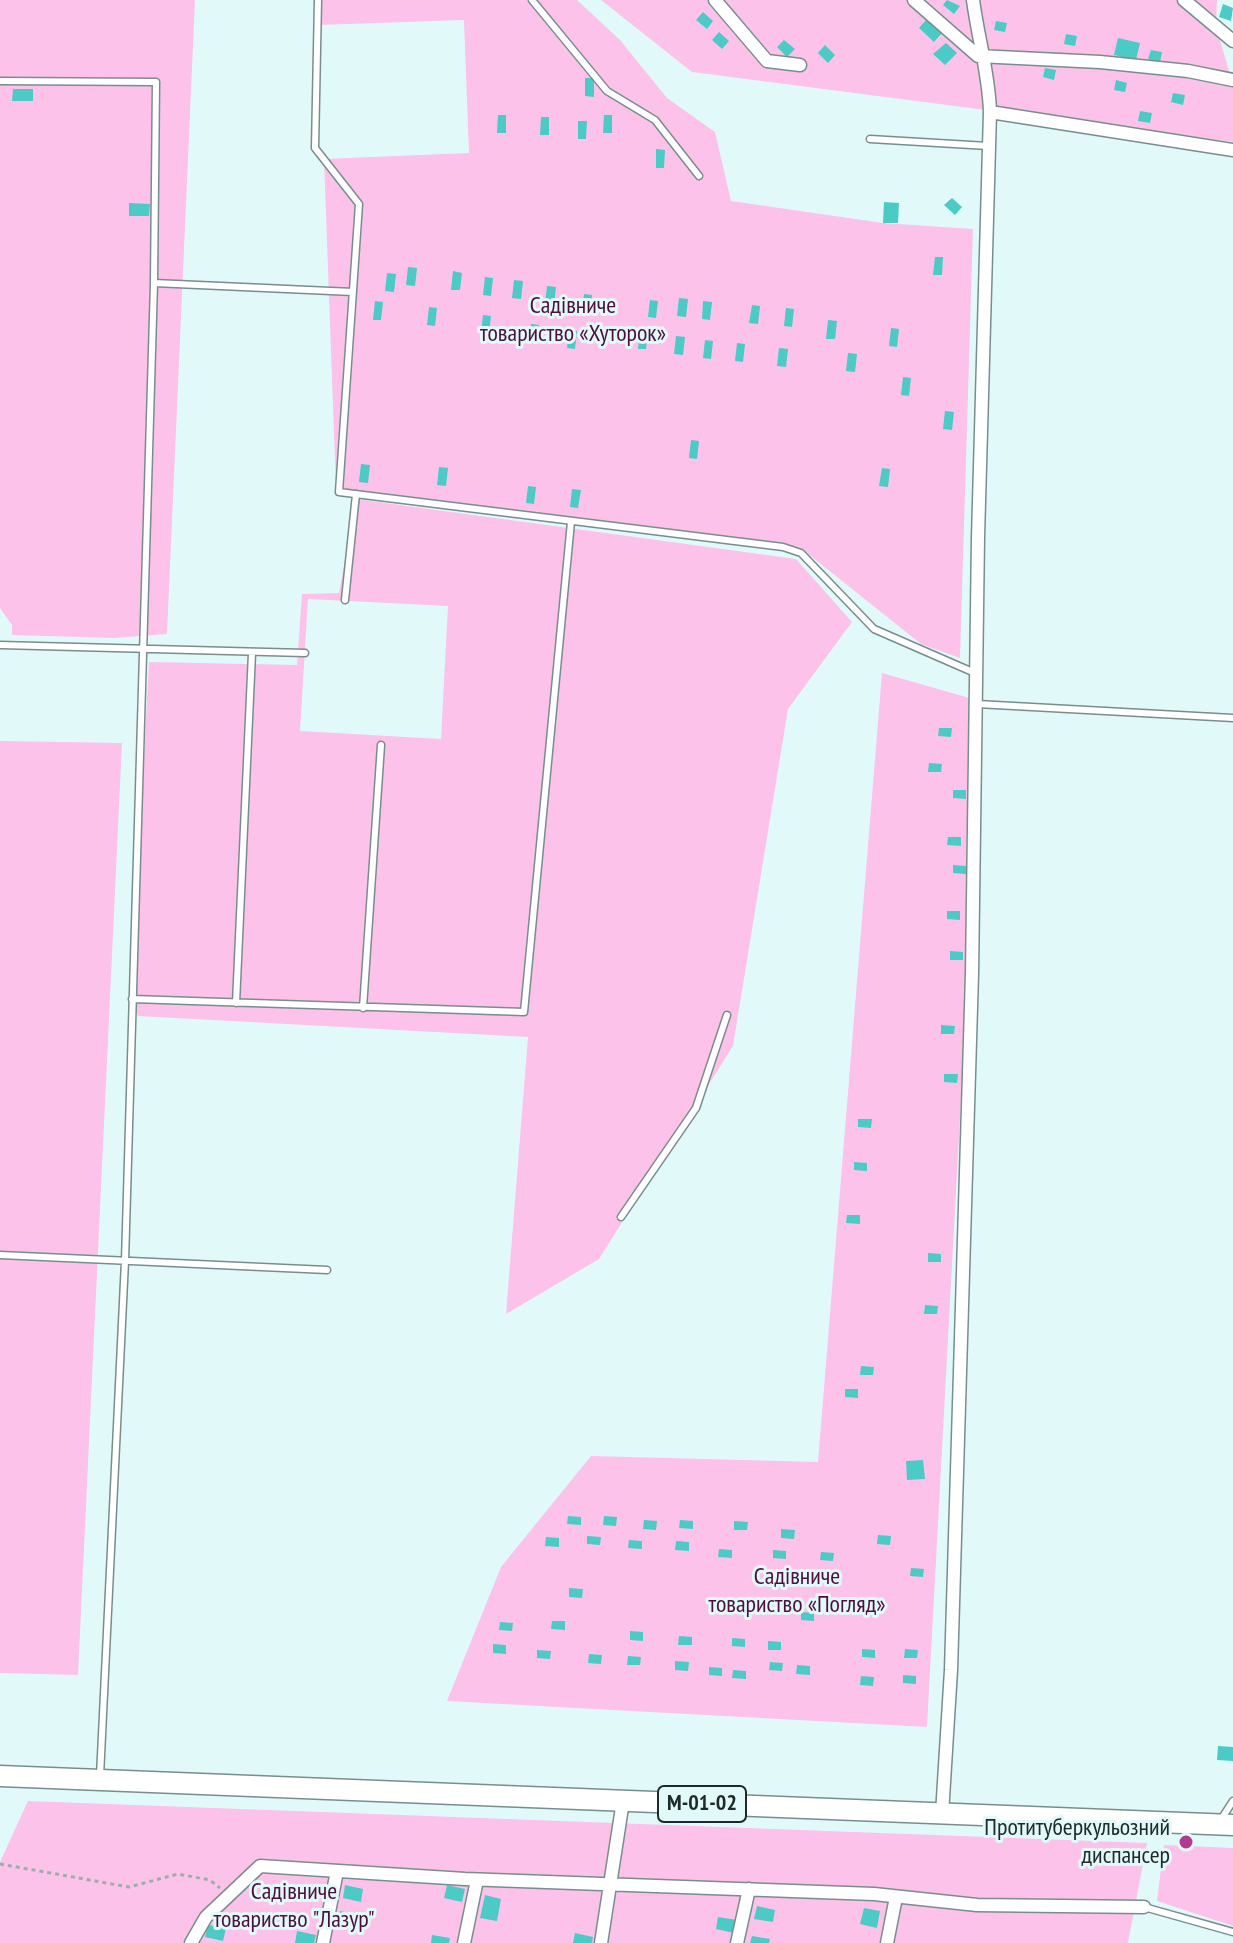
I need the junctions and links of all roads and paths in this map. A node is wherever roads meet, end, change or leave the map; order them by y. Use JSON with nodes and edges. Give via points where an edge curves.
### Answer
{"nodes":[{"id":1,"x":318,"y":0,"type":"edge"},
{"id":2,"x":532,"y":0,"type":"edge"},
{"id":3,"x":715,"y":0,"type":"edge"},
{"id":4,"x":914,"y":0,"type":"edge"},
{"id":5,"x":973,"y":0,"type":"edge"},
{"id":6,"x":1184,"y":0,"type":"edge"},
{"id":7,"x":1233,"y":41,"type":"edge"},
{"id":8,"x":981,"y":57,"type":"junction"},
{"id":9,"x":800,"y":65,"type":"dead end"},
{"id":10,"x":1233,"y":80,"type":"edge"},
{"id":11,"x":0,"y":81,"type":"edge"},
{"id":12,"x":990,"y":112,"type":"junction"},
{"id":13,"x":870,"y":139,"type":"dead end"},
{"id":14,"x":988,"y":146,"type":"junction"},
{"id":15,"x":1233,"y":150,"type":"edge"},
{"id":16,"x":699,"y":176,"type":"dead end"},
{"id":17,"x":154,"y":283,"type":"junction"},
{"id":18,"x":353,"y":292,"type":"junction"},
{"id":19,"x":356,"y":494,"type":"junction"},
{"id":20,"x":571,"y":522,"type":"junction"},
{"id":21,"x":345,"y":600,"type":"dead end"},
{"id":22,"x":0,"y":645,"type":"edge"},
{"id":23,"x":144,"y":652,"type":"junction"},
{"id":24,"x":252,"y":653,"type":"junction"},
{"id":25,"x":305,"y":653,"type":"dead end"},
{"id":26,"x":975,"y":673,"type":"junction"},
{"id":27,"x":977,"y":704,"type":"junction"},
{"id":28,"x":1233,"y":718,"type":"edge"},
{"id":29,"x":381,"y":745,"type":"dead end"},
{"id":30,"x":132,"y":999,"type":"junction"},
{"id":31,"x":236,"y":1003,"type":"junction"},
{"id":32,"x":363,"y":1008,"type":"junction"},
{"id":33,"x":727,"y":1015,"type":"dead end"},
{"id":34,"x":621,"y":1217,"type":"dead end"},
{"id":35,"x":0,"y":1255,"type":"edge"},
{"id":36,"x":125,"y":1261,"type":"junction"},
{"id":37,"x":327,"y":1270,"type":"dead end"},
{"id":38,"x":0,"y":1776,"type":"edge"},
{"id":39,"x":99,"y":1779,"type":"junction"},
{"id":40,"x":623,"y":1801,"type":"junction"},
{"id":41,"x":1233,"y":1801,"type":"edge"},
{"id":42,"x":942,"y":1814,"type":"junction"},
{"id":43,"x":1226,"y":1824,"type":"edge"},
{"id":44,"x":0,"y":1864,"type":"edge"},
{"id":45,"x":337,"y":1871,"type":"junction"},
{"id":46,"x":477,"y":1880,"type":"junction"},
{"id":47,"x":611,"y":1884,"type":"junction"},
{"id":48,"x":749,"y":1889,"type":"junction"},
{"id":49,"x":229,"y":1896,"type":"junction"},
{"id":50,"x":896,"y":1897,"type":"junction"},
{"id":51,"x":1144,"y":1907,"type":"joint"},
{"id":52,"x":1233,"y":1932,"type":"edge"},
{"id":53,"x":191,"y":1943,"type":"edge"},
{"id":54,"x":323,"y":1943,"type":"edge"},
{"id":55,"x":464,"y":1943,"type":"edge"},
{"id":56,"x":601,"y":1943,"type":"edge"},
{"id":57,"x":737,"y":1943,"type":"edge"},
{"id":58,"x":887,"y":1943,"type":"edge"}],
"edges":[{"from":1,"to":18,"type":"lane","via":[[315,148],[359,204]]},
{"from":2,"to":16,"type":"lane","via":[[607,91],[655,120]]},
{"from":3,"to":9,"type":"street","via":[[767,61]]},
{"from":4,"to":8,"type":"street"},
{"from":5,"to":8,"type":"street"},
{"from":6,"to":7,"type":"street"},
{"from":8,"to":10,"type":"street","via":[[1100,62]]},
{"from":8,"to":12,"type":"street","via":[[989,76]]},
{"from":11,"to":17,"type":"lane","via":[[156,82]]},
{"from":12,"to":14,"type":"street"},
{"from":12,"to":15,"type":"street"},
{"from":13,"to":14,"type":"lane"},
{"from":14,"to":26,"type":"street"},
{"from":17,"to":18,"type":"lane"},
{"from":17,"to":23,"type":"lane"},
{"from":18,"to":19,"type":"lane","via":[[339,492]]},
{"from":19,"to":20,"type":"lane"},
{"from":19,"to":21,"type":"lane"},
{"from":20,"to":26,"type":"lane","via":[[801,553],[874,629]]},
{"from":20,"to":32,"type":"lane","via":[[524,1012]]},
{"from":22,"to":23,"type":"lane"},
{"from":23,"to":24,"type":"lane"},
{"from":23,"to":30,"type":"lane"},
{"from":24,"to":25,"type":"lane"},
{"from":24,"to":31,"type":"lane"},
{"from":26,"to":27,"type":"street"},
{"from":27,"to":28,"type":"lane"},
{"from":27,"to":42,"type":"street","via":[[952,1638]]},
{"from":29,"to":32,"type":"lane"},
{"from":30,"to":31,"type":"lane"},
{"from":30,"to":36,"type":"lane"},
{"from":31,"to":32,"type":"lane"},
{"from":33,"to":34,"type":"lane","via":[[696,1108]]},
{"from":35,"to":36,"type":"lane"},
{"from":36,"to":37,"type":"lane"},
{"from":36,"to":39,"type":"lane"},
{"from":38,"to":39,"type":"main road","number":"М-01-02"},
{"from":39,"to":40,"type":"main road","number":"М-01-02"},
{"from":40,"to":42,"type":"main road","number":"М-01-02"},
{"from":40,"to":47,"type":"street"},
{"from":41,"to":43,"type":"lane"},
{"from":42,"to":43,"type":"main road","number":"М-01-02"},
{"from":44,"to":49,"type":"path","via":[[129,1887],[178,1874],[210,1880]]},
{"from":45,"to":46,"type":"street"},
{"from":45,"to":49,"type":"street","via":[[260,1866]]},
{"from":45,"to":54,"type":"street"},
{"from":46,"to":47,"type":"street"},
{"from":46,"to":55,"type":"street"},
{"from":47,"to":48,"type":"street"},
{"from":47,"to":56,"type":"street"},
{"from":48,"to":50,"type":"street"},
{"from":48,"to":57,"type":"street"},
{"from":49,"to":53,"type":"street","via":[[206,1917]]},
{"from":50,"to":51,"type":"street","via":[[977,1905]]},
{"from":50,"to":58,"type":"street"},
{"from":51,"to":52,"type":"lane"}]}
